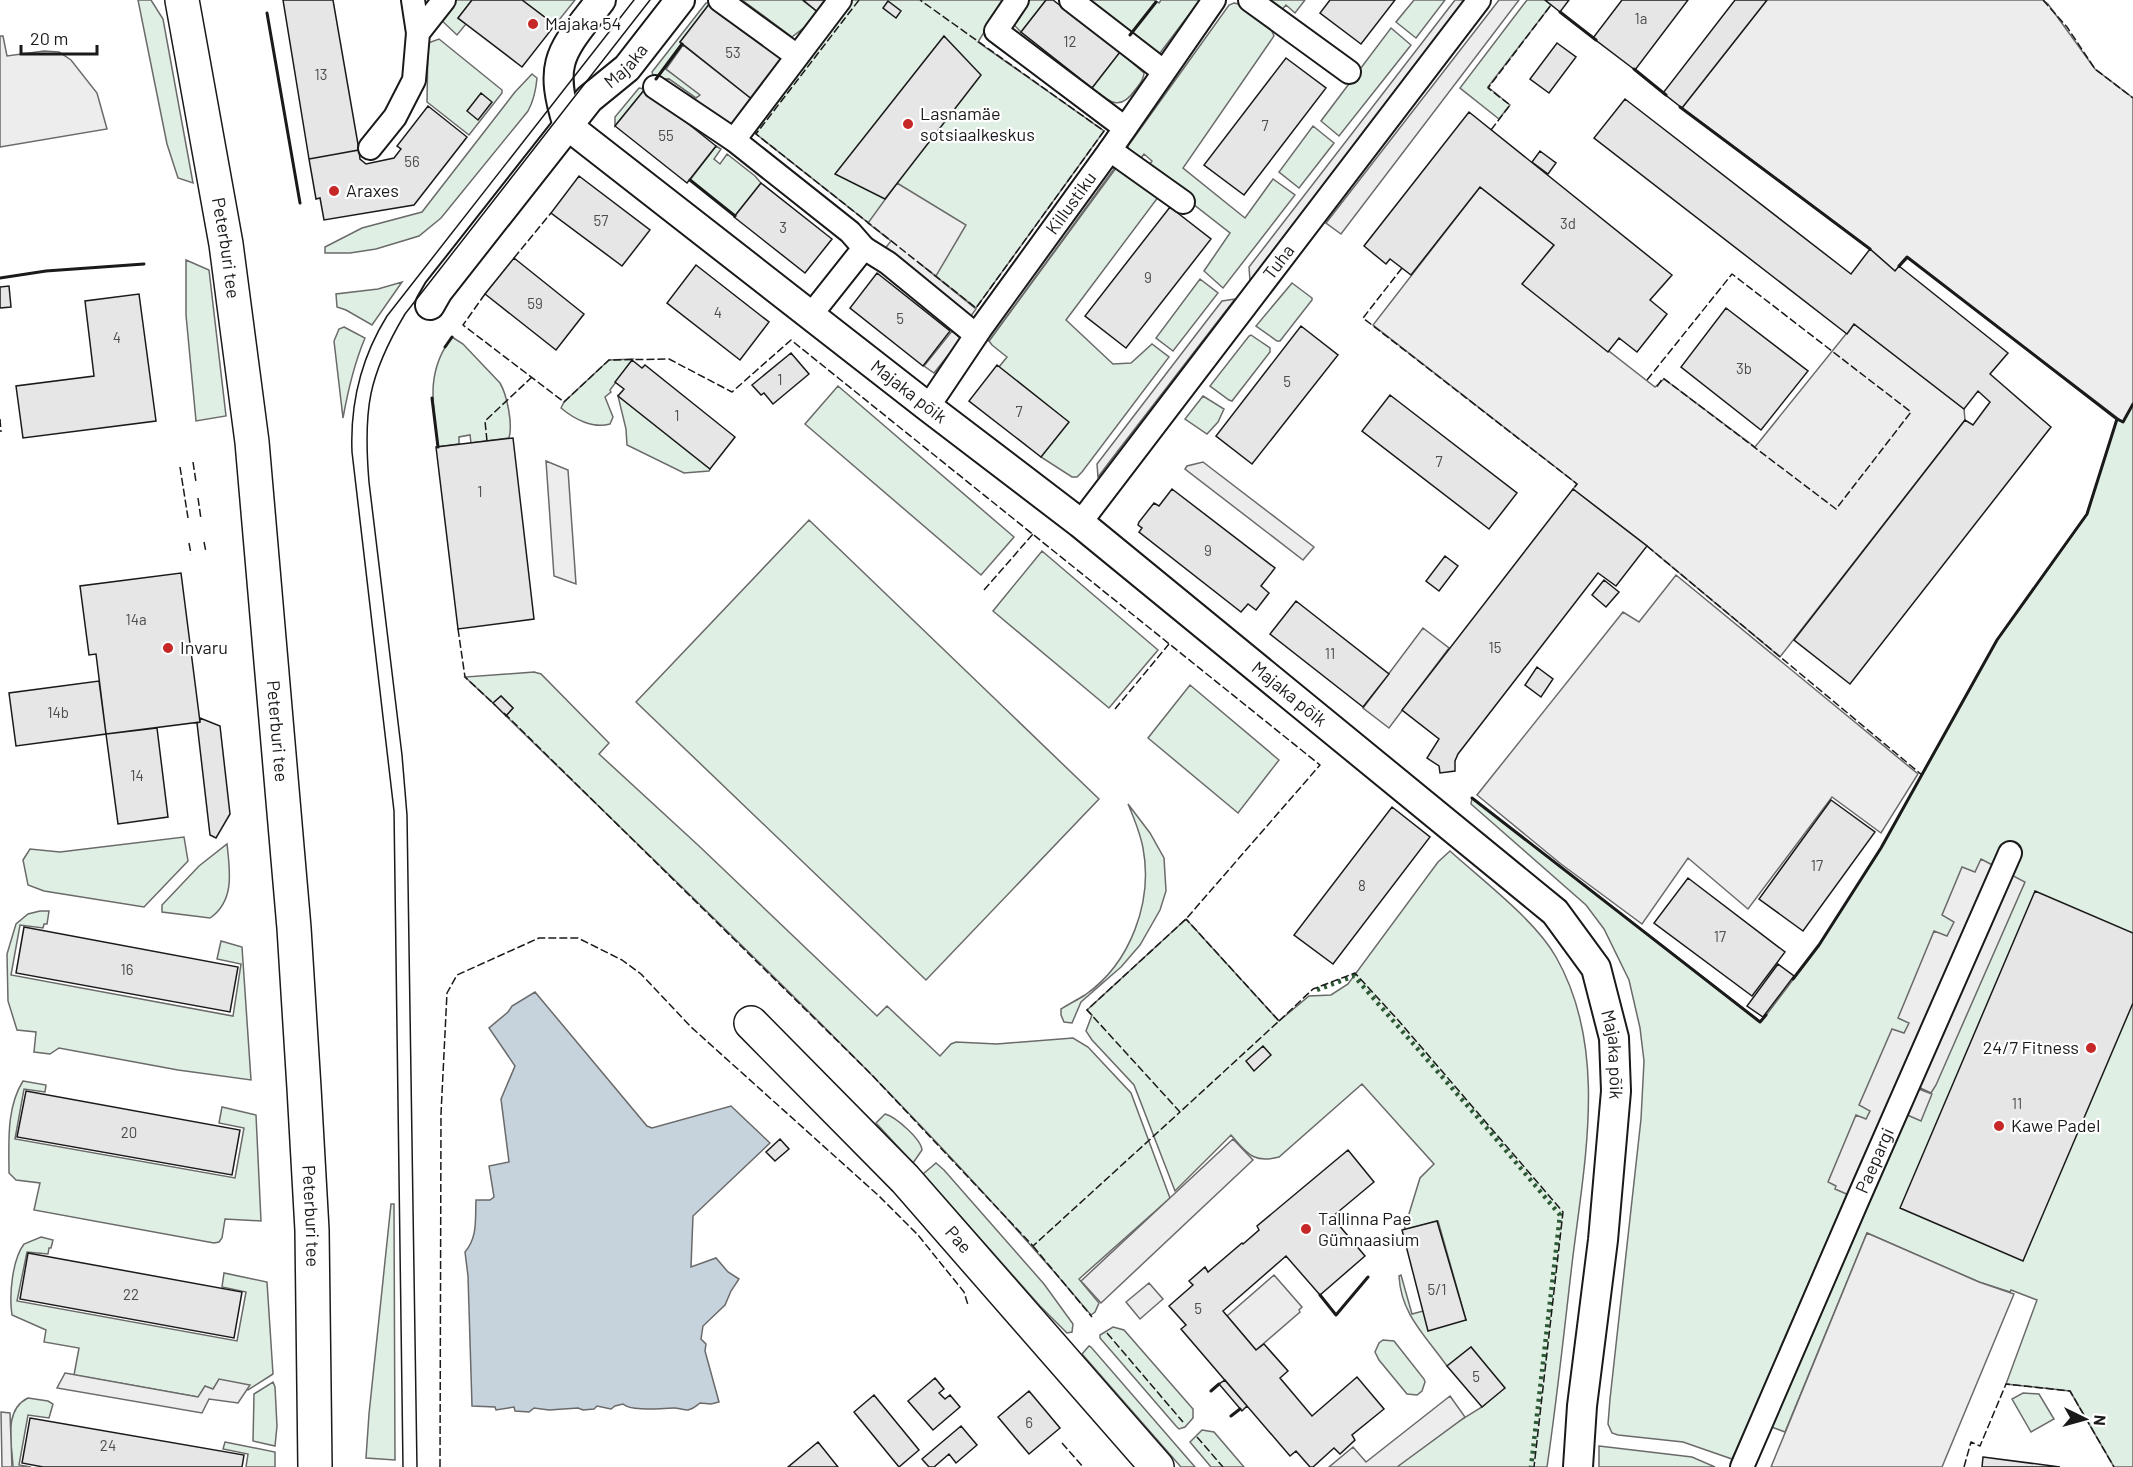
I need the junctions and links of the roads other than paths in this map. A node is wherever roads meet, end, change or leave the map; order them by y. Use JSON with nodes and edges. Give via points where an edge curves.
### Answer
{"nodes":[{"id":1,"x":413,"y":0,"type":"edge"},
{"id":2,"x":444,"y":0,"type":"edge"},
{"id":3,"x":601,"y":0,"type":"edge"},
{"id":4,"x":680,"y":0,"type":"edge"},
{"id":5,"x":720,"y":0,"type":"edge"},
{"id":6,"x":840,"y":0,"type":"edge"},
{"id":7,"x":1017,"y":0,"type":"edge"},
{"id":8,"x":1071,"y":0,"type":"edge"},
{"id":9,"x":1214,"y":0,"type":"edge"},
{"id":10,"x":1250,"y":0,"type":"edge"},
{"id":11,"x":1479,"y":0,"type":"edge"},
{"id":12,"x":181,"y":3,"type":"edge"},
{"id":13,"x":418,"y":33,"type":"junction"},
{"id":14,"x":798,"y":56,"type":"junction"},
{"id":15,"x":1164,"y":71,"type":"junction"},
{"id":16,"x":1348,"y":72,"type":"dead end"},
{"id":17,"x":655,"y":87,"type":"dead end"},
{"id":18,"x":564,"y":114,"type":"junction"},
{"id":19,"x":1125,"y":128,"type":"junction"},
{"id":20,"x":734,"y":140,"type":"junction"},
{"id":21,"x":369,"y":148,"type":"dead end"},
{"id":22,"x":1110,"y":150,"type":"junction"},
{"id":23,"x":1183,"y":202,"type":"dead end"},
{"id":24,"x":864,"y":248,"type":"junction"},
{"id":25,"x":430,"y":305,"type":"dead end"},
{"id":26,"x":810,"y":316,"type":"junction"},
{"id":27,"x":976,"y":335,"type":"junction"},
{"id":28,"x":927,"y":407,"type":"junction"},
{"id":29,"x":1080,"y":523,"type":"junction"},
{"id":30,"x":2010,"y":853,"type":"dead end"},
{"id":31,"x":751,"y":1023,"type":"dead end"},
{"id":32,"x":315,"y":1467,"type":"edge"},
{"id":33,"x":1157,"y":1467,"type":"edge"},
{"id":34,"x":1578,"y":1467,"type":"edge"},
{"id":35,"x":1742,"y":1467,"type":"edge"}],
"edges":[{"from":1,"to":13,"type":"street"},
{"from":2,"to":13,"type":"street"},
{"from":3,"to":18,"type":"street","via":[[572,38],[558,67]]},
{"from":4,"to":18,"type":"street","name":"Majaka","via":[[627,68]]},
{"from":5,"to":14,"type":"street"},
{"from":6,"to":14,"type":"street"},
{"from":7,"to":19,"type":"street","via":[[996,32]]},
{"from":8,"to":15,"type":"street"},
{"from":9,"to":15,"type":"street","name":"Killustiku"},
{"from":10,"to":16,"type":"street"},
{"from":11,"to":29,"type":"street","name":"Tuha"},
{"from":12,"to":32,"type":"main road","name":"Peterburi tee","via":[[226,244],[252,442],[305,1100],[312,1230]]},
{"from":13,"to":21,"type":"street","via":[[414,80],[395,117]]},
{"from":14,"to":20,"type":"street"},
{"from":15,"to":19,"type":"street","name":"Killustiku"},
{"from":17,"to":20,"type":"street"},
{"from":18,"to":25,"type":"street","name":"Majaka"},
{"from":18,"to":26,"type":"street","name":"Majaka põik"},
{"from":19,"to":22,"type":"street","name":"Killustiku"},
{"from":20,"to":24,"type":"street","via":[[850,232]]},
{"from":22,"to":23,"type":"street"},
{"from":22,"to":27,"type":"street","name":"Killustiku"},
{"from":24,"to":26,"type":"street"},
{"from":24,"to":27,"type":"street"},
{"from":26,"to":28,"type":"street","name":"Majaka põik"},
{"from":27,"to":28,"type":"street","name":"Killustiku"},
{"from":28,"to":29,"type":"street","name":"Majaka põik"},
{"from":29,"to":34,"type":"street","name":"Majaka põik","via":[[1555,912],[1596,968],[1614,1038],[1616,1090]]},
{"from":30,"to":35,"type":"street","name":"Paepargi"},
{"from":31,"to":33,"type":"main road","name":"Pae","via":[[904,1179]]}]}
